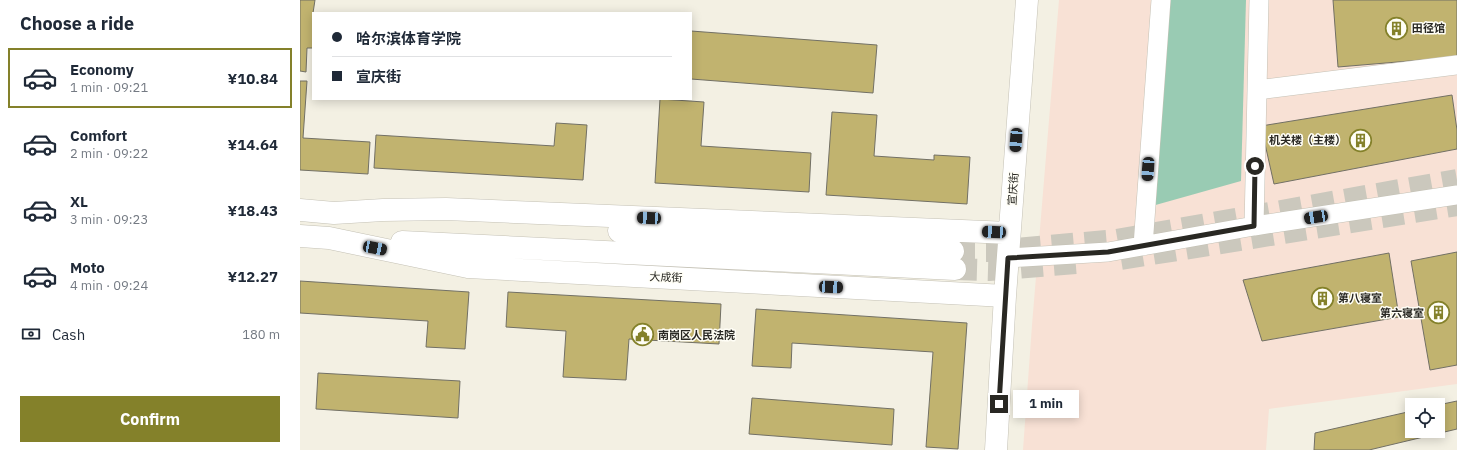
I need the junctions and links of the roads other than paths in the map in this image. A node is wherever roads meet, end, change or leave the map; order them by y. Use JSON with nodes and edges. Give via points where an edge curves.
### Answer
{"nodes":[{"id":1,"x":1027,"y":0,"type":"edge"},
{"id":2,"x":1161,"y":0,"type":"edge"},
{"id":3,"x":1259,"y":0,"type":"edge"},
{"id":4,"x":1457,"y":65,"type":"edge"},
{"id":5,"x":1257,"y":90,"type":"junction"},
{"id":6,"x":1457,"y":195,"type":"edge"},
{"id":7,"x":300,"y":210,"type":"edge"},
{"id":8,"x":334,"y":213,"type":"junction"},
{"id":9,"x":1254,"y":226,"type":"junction"},
{"id":10,"x":1009,"y":233,"type":"junction"},
{"id":11,"x":300,"y":236,"type":"edge"},
{"id":12,"x":329,"y":238,"type":"junction"},
{"id":13,"x":1143,"y":246,"type":"junction"},
{"id":14,"x":1008,"y":258,"type":"junction"},
{"id":15,"x":1005,"y":296,"type":"junction"},
{"id":16,"x":996,"y":450,"type":"edge"}],
"edges":[{"from":1,"to":10,"type":"main road","name":"宣庆街"},
{"from":2,"to":13,"type":"street"},
{"from":3,"to":5,"type":"street"},
{"from":4,"to":5,"type":"street"},
{"from":5,"to":9,"type":"street"},
{"from":6,"to":9,"type":"street"},
{"from":7,"to":8,"type":"main road","name":"大成街"},
{"from":8,"to":10,"type":"main road","name":"大成街","via":[[446,209]]},
{"from":8,"to":12,"type":"main road","name":"大成街","via":[[954,260]]},
{"from":9,"to":13,"type":"street"},
{"from":10,"to":14,"type":"main road","name":"宣庆街"},
{"from":11,"to":12,"type":"main road","name":"大成街"},
{"from":12,"to":15,"type":"main road","name":"大成街","via":[[468,266]]},
{"from":13,"to":14,"type":"street","via":[[1108,252]]},
{"from":14,"to":15,"type":"main road","name":"宣庆街"},
{"from":15,"to":16,"type":"main road","name":"宣庆街"}]}
